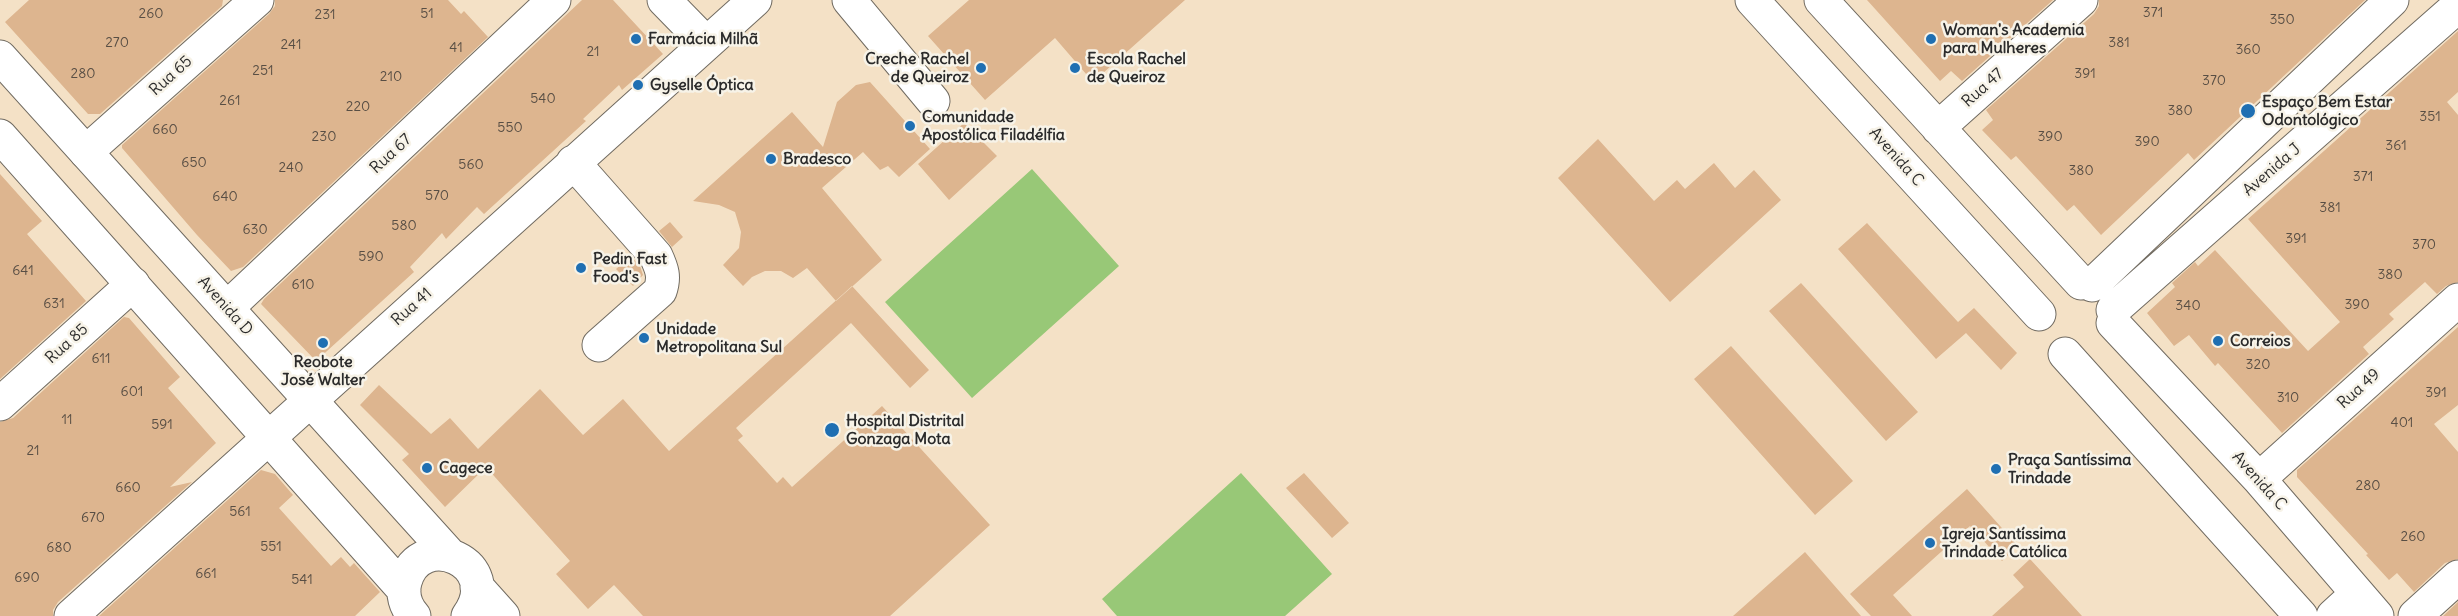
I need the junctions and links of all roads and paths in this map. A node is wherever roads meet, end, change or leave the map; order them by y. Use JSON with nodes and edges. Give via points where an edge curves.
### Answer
{"nodes":[{"id":1,"x":664,"y":0,"type":"edge"},
{"id":2,"x":754,"y":0,"type":"edge"},
{"id":3,"x":849,"y":0,"type":"edge"},
{"id":4,"x":1821,"y":0,"type":"edge"},
{"id":5,"x":2081,"y":0,"type":"edge"},
{"id":6,"x":2392,"y":0,"type":"edge"},
{"id":7,"x":551,"y":1,"type":"edge"},
{"id":8,"x":251,"y":2,"type":"edge"},
{"id":9,"x":1757,"y":2,"type":"edge"},
{"id":10,"x":2458,"y":6,"type":"edge"},
{"id":11,"x":706,"y":43,"type":"junction"},
{"id":12,"x":0,"y":57,"type":"edge"},
{"id":13,"x":933,"y":101,"type":"dead end"},
{"id":14,"x":1938,"y":128,"type":"junction"},
{"id":15,"x":0,"y":136,"type":"edge"},
{"id":16,"x":86,"y":152,"type":"junction"},
{"id":17,"x":573,"y":162,"type":"junction"},
{"id":18,"x":133,"y":284,"type":"junction"},
{"id":19,"x":2087,"y":284,"type":"junction"},
{"id":20,"x":2458,"y":300,"type":"edge"},
{"id":21,"x":227,"y":308,"type":"junction"},
{"id":22,"x":2039,"y":314,"type":"junction"},
{"id":23,"x":2113,"y":317,"type":"junction"},
{"id":24,"x":599,"y":345,"type":"dead end"},
{"id":25,"x":2065,"y":354,"type":"junction"},
{"id":26,"x":309,"y":400,"type":"junction"},
{"id":27,"x":0,"y":404,"type":"edge"},
{"id":28,"x":269,"y":438,"type":"junction"},
{"id":29,"x":2259,"y":479,"type":"junction"},
{"id":30,"x":450,"y":555,"type":"junction"},
{"id":31,"x":2458,"y":577,"type":"edge"},
{"id":32,"x":473,"y":602,"type":"edge"},
{"id":33,"x":2367,"y":605,"type":"edge"},
{"id":34,"x":406,"y":607,"type":"edge"},
{"id":35,"x":71,"y":616,"type":"edge"},
{"id":36,"x":503,"y":616,"type":"edge"},
{"id":37,"x":2301,"y":616,"type":"edge"},
{"id":38,"x":2333,"y":616,"type":"edge"},
{"id":39,"x":2415,"y":616,"type":"edge"}],
"edges":[{"from":1,"to":11,"type":"street"},
{"from":2,"to":11,"type":"street","name":"Rua 41"},
{"from":3,"to":13,"type":"street"},
{"from":4,"to":14,"type":"street"},
{"from":5,"to":14,"type":"street","name":"Rua 47"},
{"from":6,"to":19,"type":"street"},
{"from":7,"to":21,"type":"street","name":"Rua 67"},
{"from":8,"to":16,"type":"street","name":"Rua 65"},
{"from":9,"to":22,"type":"street","name":"Avenida C"},
{"from":10,"to":23,"type":"street","name":"Avenida J"},
{"from":11,"to":17,"type":"street","name":"Rua 41"},
{"from":12,"to":16,"type":"street","name":"Avenida D"},
{"from":14,"to":19,"type":"street"},
{"from":15,"to":18,"type":"street"},
{"from":16,"to":21,"type":"street","name":"Avenida D"},
{"from":17,"to":24,"type":"street","via":[[651,249],[662,269],[660,291]]},
{"from":17,"to":26,"type":"street","name":"Rua 41"},
{"from":18,"to":27,"type":"street","name":"Rua 85"},
{"from":18,"to":28,"type":"street"},
{"from":19,"to":22,"type":"street","via":[[2062,285],[2043,302]]},
{"from":19,"to":23,"type":"street","via":[[2102,292]]},
{"from":20,"to":29,"type":"street","name":"Rua 49"},
{"from":21,"to":26,"type":"street","name":"Avenida D"},
{"from":22,"to":25,"type":"street","via":[[2045,338]]},
{"from":23,"to":25,"type":"street","via":[[2106,340],[2098,348],[2088,354]]},
{"from":23,"to":29,"type":"street","name":"Avenida C"},
{"from":25,"to":37,"type":"street"},
{"from":26,"to":28,"type":"street","name":"Rua 41"},
{"from":26,"to":30,"type":"street","name":"Avenida D"},
{"from":28,"to":34,"type":"street"},
{"from":28,"to":35,"type":"street","name":"Rua 41"},
{"from":29,"to":33,"type":"street","name":"Avenida C"},
{"from":30,"to":32,"type":"street","name":"Avenida D","via":[[472,570]]},
{"from":30,"to":34,"type":"street","via":[[426,557],[415,564],[407,574]]},
{"from":31,"to":39,"type":"street"},
{"from":32,"to":36,"type":"street"},
{"from":33,"to":38,"type":"street"}]}
